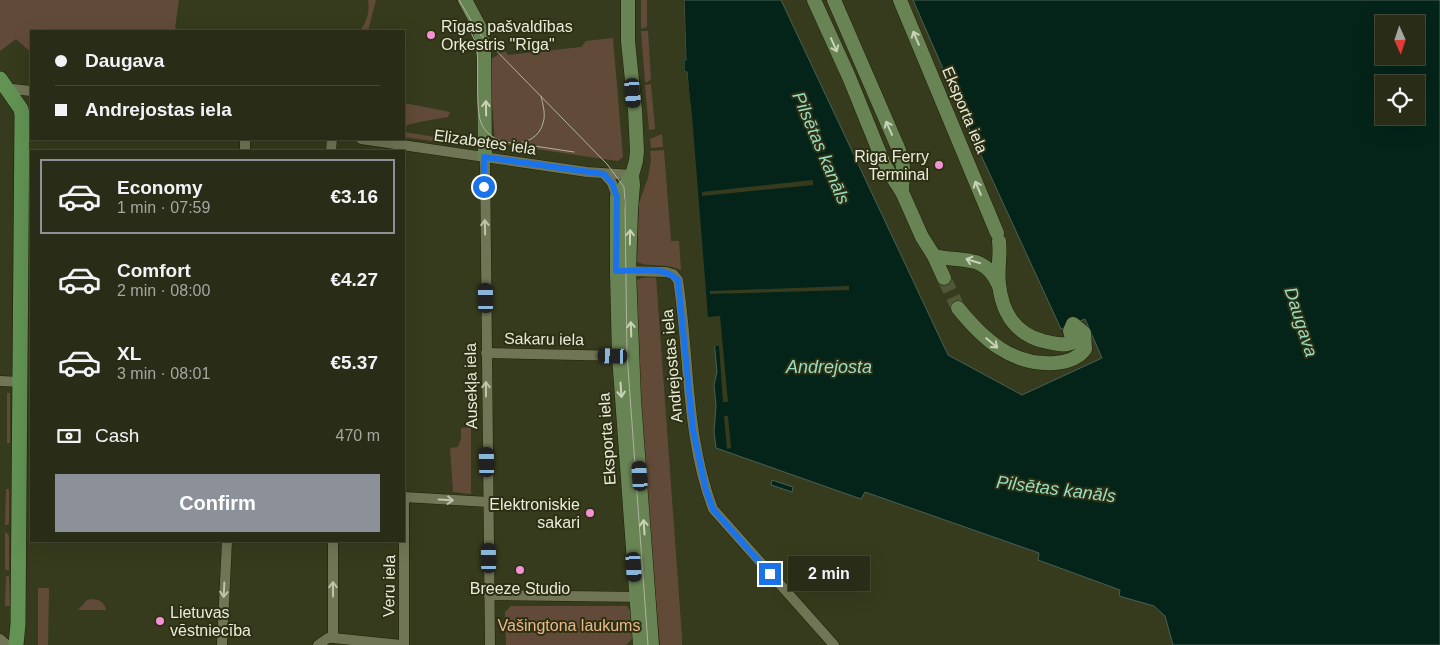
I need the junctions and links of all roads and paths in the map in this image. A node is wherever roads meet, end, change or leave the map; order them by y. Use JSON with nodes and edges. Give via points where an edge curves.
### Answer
{"nodes":[{"id":1,"x":465,"y":0,"type":"edge"},
{"id":2,"x":628,"y":0,"type":"edge"},
{"id":3,"x":814,"y":0,"type":"edge"},
{"id":4,"x":834,"y":0,"type":"edge"},
{"id":5,"x":900,"y":0,"type":"edge"},
{"id":6,"x":2,"y":86,"type":"edge"},
{"id":7,"x":30,"y":91,"type":"edge"},
{"id":8,"x":369,"y":140,"type":"edge"},
{"id":9,"x":484,"y":157,"type":"junction"},
{"id":10,"x":604,"y":174,"type":"junction"},
{"id":11,"x":632,"y":175,"type":"junction"},
{"id":12,"x":902,"y":192,"type":"junction"},
{"id":13,"x":617,"y":197,"type":"junction"},
{"id":14,"x":934,"y":256,"type":"junction"},
{"id":15,"x":623,"y":271,"type":"junction"},
{"id":16,"x":944,"y":278,"type":"tunnel mouth"},
{"id":17,"x":1000,"y":288,"type":"junction"},
{"id":18,"x":958,"y":308,"type":"tunnel mouth"},
{"id":19,"x":486,"y":353,"type":"junction"},
{"id":20,"x":626,"y":356,"type":"junction"},
{"id":21,"x":0,"y":381,"type":"edge"},
{"id":22,"x":20,"y":382,"type":"junction"},
{"id":23,"x":405,"y":497,"type":"edge"},
{"id":24,"x":488,"y":502,"type":"junction"},
{"id":25,"x":226,"y":542,"type":"edge"},
{"id":26,"x":332,"y":542,"type":"edge"},
{"id":27,"x":404,"y":542,"type":"edge"},
{"id":28,"x":489,"y":595,"type":"junction"},
{"id":29,"x":642,"y":597,"type":"junction"},
{"id":30,"x":0,"y":638,"type":"edge"},
{"id":31,"x":333,"y":638,"type":"junction"},
{"id":32,"x":7,"y":645,"type":"edge"},
{"id":33,"x":16,"y":645,"type":"edge"},
{"id":34,"x":222,"y":645,"type":"edge"},
{"id":35,"x":318,"y":645,"type":"edge"},
{"id":36,"x":403,"y":645,"type":"edge"},
{"id":37,"x":490,"y":645,"type":"edge"},
{"id":38,"x":640,"y":645,"type":"edge"},
{"id":39,"x":652,"y":645,"type":"edge"},
{"id":40,"x":834,"y":645,"type":"edge"}],
"edges":[{"from":9,"to":1,"type":"street","one_way":true,"via":[[484,50],[479,26]]},
{"from":2,"to":11,"type":"street","name":"Eksporta iela","via":[[636,134],[636,162]]},
{"from":3,"to":12,"type":"street","one_way":true,"via":[[885,166]]},
{"from":12,"to":4,"type":"street","one_way":true,"via":[[903,168],[899,150]]},
{"from":17,"to":5,"type":"street","name":"Eksporta iela","one_way":true,"via":[[998,237]]},
{"from":6,"to":7,"type":"street"},
{"from":6,"to":22,"type":"main road","via":[[21,109],[22,115]]},
{"from":8,"to":9,"type":"street","name":"Elizabetes iela"},
{"from":9,"to":10,"type":"street","name":"Elizabetes iela"},
{"from":19,"to":9,"type":"street","name":"Ausekļa iela","one_way":true},
{"from":10,"to":11,"type":"street","name":"Elizabetes iela"},
{"from":10,"to":13,"type":"street","via":[[612,183]]},
{"from":11,"to":13,"type":"street","name":"Eksporta iela"},
{"from":15,"to":11,"type":"street","name":"Eksporta iela","one_way":true},
{"from":12,"to":14,"type":"street"},
{"from":13,"to":15,"type":"street","name":"Eksporta iela"},
{"from":14,"to":16,"type":"street"},
{"from":17,"to":14,"type":"street","one_way":true,"via":[[989,269],[980,263]]},
{"from":15,"to":20,"type":"street","name":"Eksporta iela"},
{"from":15,"to":40,"type":"street","name":"Andrejostas iela","via":[[666,272],[678,280],[693,430],[713,509]]},
{"from":18,"to":17,"type":"street","one_way":true,"via":[[999,348],[1016,358],[1047,364],[1061,363],[1081,355],[1085,349],[1084,332],[1073,324],[1071,344],[1055,344],[1021,332],[1012,323]]},
{"from":19,"to":20,"type":"street","name":"Sakaru iela"},
{"from":24,"to":19,"type":"street","name":"Ausekļa iela","one_way":true},
{"from":20,"to":29,"type":"street","name":"Eksporta iela"},
{"from":21,"to":22,"type":"street"},
{"from":22,"to":33,"type":"main road"},
{"from":23,"to":24,"type":"street","one_way":true},
{"from":24,"to":28,"type":"street","name":"Ausekļa iela"},
{"from":25,"to":34,"type":"street","one_way":true},
{"from":31,"to":26,"type":"street","one_way":true},
{"from":27,"to":36,"type":"street","name":"Veru iela"},
{"from":28,"to":29,"type":"street"},
{"from":28,"to":37,"type":"street","name":"Ausekļa iela"},
{"from":29,"to":38,"type":"street","name":"Eksporta iela"},
{"from":29,"to":39,"type":"street","name":"Eksporta iela"},
{"from":30,"to":32,"type":"street"},
{"from":31,"to":35,"type":"street"},
{"from":31,"to":36,"type":"street"}]}
